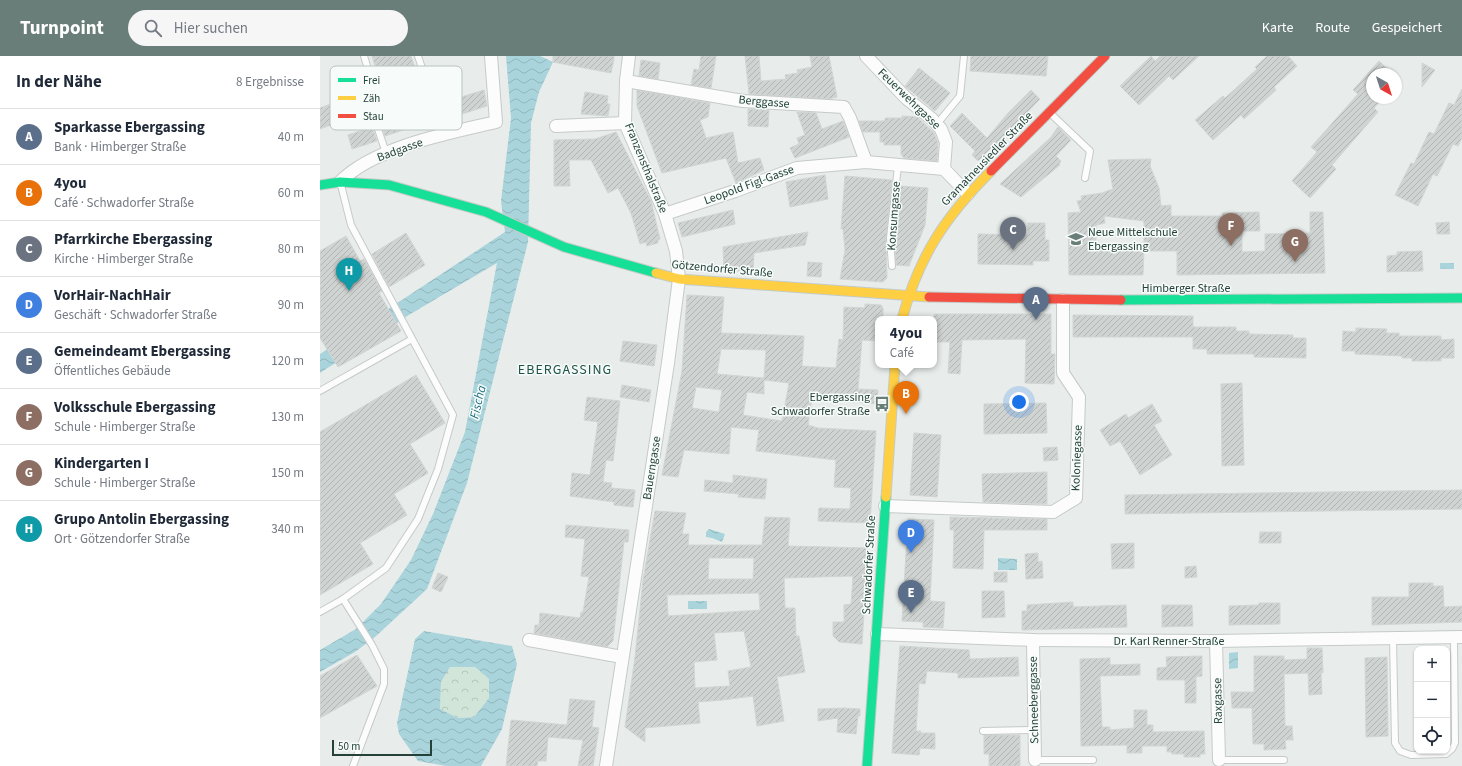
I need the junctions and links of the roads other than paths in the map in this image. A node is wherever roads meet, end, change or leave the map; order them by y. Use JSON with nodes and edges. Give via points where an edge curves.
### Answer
{"nodes":[{"id":1,"x":364,"y":56,"type":"edge"},
{"id":2,"x":418,"y":56,"type":"edge"},
{"id":3,"x":491,"y":56,"type":"edge"},
{"id":4,"x":629,"y":56,"type":"edge"},
{"id":5,"x":866,"y":56,"type":"edge"},
{"id":6,"x":964,"y":56,"type":"edge"},
{"id":7,"x":1105,"y":56,"type":"edge"},
{"id":8,"x":367,"y":66,"type":"edge"},
{"id":9,"x":422,"y":66,"type":"edge"},
{"id":10,"x":626,"y":81,"type":"junction"},
{"id":11,"x":1050,"y":112,"type":"junction"},
{"id":12,"x":625,"y":123,"type":"junction"},
{"id":13,"x":937,"y":124,"type":"junction"},
{"id":14,"x":556,"y":126,"type":"dead end"},
{"id":15,"x":378,"y":130,"type":"edge"},
{"id":16,"x":450,"y":130,"type":"edge"},
{"id":17,"x":451,"y":133,"type":"junction"},
{"id":18,"x":386,"y":153,"type":"junction"},
{"id":19,"x":866,"y":162,"type":"junction"},
{"id":20,"x":898,"y":166,"type":"junction"},
{"id":21,"x":944,"y":169,"type":"junction"},
{"id":22,"x":1084,"y":178,"type":"dead end"},
{"id":23,"x":340,"y":182,"type":"junction"},
{"id":24,"x":320,"y":185,"type":"edge"},
{"id":25,"x":968,"y":194,"type":"junction"},
{"id":26,"x":665,"y":214,"type":"junction"},
{"id":27,"x":892,"y":266,"type":"dead end"},
{"id":28,"x":679,"y":278,"type":"junction"},
{"id":29,"x":909,"y":296,"type":"junction"},
{"id":30,"x":1462,"y":298,"type":"edge"},
{"id":31,"x":1063,"y":300,"type":"junction"},
{"id":32,"x":903,"y":316,"type":"edge"},
{"id":33,"x":412,"y":339,"type":"junction"},
{"id":34,"x":895,"y":368,"type":"edge"},
{"id":35,"x":320,"y":391,"type":"edge"},
{"id":36,"x":885,"y":506,"type":"junction"},
{"id":37,"x":343,"y":599,"type":"junction"},
{"id":38,"x":320,"y":612,"type":"edge"},
{"id":39,"x":877,"y":634,"type":"junction"},
{"id":40,"x":1458,"y":637,"type":"edge"},
{"id":41,"x":1393,"y":638,"type":"junction"},
{"id":42,"x":529,"y":640,"type":"dead end"},
{"id":43,"x":1033,"y":640,"type":"junction"},
{"id":44,"x":1216,"y":641,"type":"junction"},
{"id":45,"x":622,"y":657,"type":"junction"},
{"id":46,"x":1034,"y":730,"type":"junction"},
{"id":47,"x":983,"y":731,"type":"dead end"},
{"id":48,"x":1035,"y":760,"type":"joint"},
{"id":49,"x":1093,"y":760,"type":"dead end"},
{"id":50,"x":1219,"y":760,"type":"joint"},
{"id":51,"x":1284,"y":760,"type":"dead end"},
{"id":52,"x":353,"y":766,"type":"edge"},
{"id":53,"x":606,"y":766,"type":"edge"},
{"id":54,"x":867,"y":766,"type":"edge"}],
"edges":[{"from":1,"to":8,"type":"lane"},
{"from":2,"to":9,"type":"lane"},
{"from":3,"to":17,"type":"street","name":"Badgasse","via":[[496,122]]},
{"from":4,"to":10,"type":"street","name":"Franzensthalstraße"},
{"from":5,"to":13,"type":"street","name":"Feuerwehrgasse","via":[[906,98]]},
{"from":6,"to":13,"type":"lane","via":[[960,96]]},
{"from":7,"to":11,"type":"main road","name":"Gramatneusiedler Straße"},
{"from":10,"to":12,"type":"street","name":"Franzensthalstraße"},
{"from":10,"to":19,"type":"street","name":"Berggasse","via":[[743,101],[844,108]]},
{"from":11,"to":22,"type":"lane","via":[[1090,151]]},
{"from":11,"to":25,"type":"main road","name":"Gramatneusiedler Straße"},
{"from":12,"to":14,"type":"street"},
{"from":12,"to":26,"type":"street","name":"Franzensthalstraße"},
{"from":13,"to":21,"type":"street","name":"Feuerwehrgasse","via":[[945,138]]},
{"from":15,"to":18,"type":"lane"},
{"from":16,"to":17,"type":"lane"},
{"from":17,"to":18,"type":"street","name":"Badgasse"},
{"from":18,"to":23,"type":"street","name":"Badgasse","via":[[352,170]]},
{"from":19,"to":20,"type":"street","name":"Leopold Figl-Gasse"},
{"from":19,"to":26,"type":"street","name":"Leopold Figl-Gasse","via":[[797,168]]},
{"from":20,"to":21,"type":"street","name":"Leopold Figl-Gasse"},
{"from":20,"to":27,"type":"lane","name":"Konsumgasse","via":[[890,238]]},
{"from":21,"to":25,"type":"street"},
{"from":23,"to":24,"type":"main road"},
{"from":23,"to":28,"type":"main road","name":"Götzendorfer Straße","via":[[389,185],[491,215],[564,247],[592,256]]},
{"from":23,"to":33,"type":"lane","via":[[352,225]]},
{"from":25,"to":29,"type":"main road","name":"Gramatneusiedler Straße","via":[[939,230]]},
{"from":26,"to":28,"type":"street","name":"Franzensthalstraße","via":[[676,251]]},
{"from":28,"to":29,"type":"main road","name":"Götzendorfer Straße"},
{"from":28,"to":45,"type":"street","name":"Bauerngasse"},
{"from":29,"to":31,"type":"main road","name":"Himberger Straße"},
{"from":29,"to":32,"type":"main road"},
{"from":30,"to":31,"type":"main road","name":"Himberger Straße"},
{"from":31,"to":36,"type":"street","name":"Koloniegasse","via":[[1063,373],[1079,397],[1076,498],[1053,512]]},
{"from":33,"to":35,"type":"lane"},
{"from":33,"to":37,"type":"lane","via":[[453,415],[438,469],[418,519],[386,568]]},
{"from":34,"to":36,"type":"main road","name":"Schwadorfer Straße"},
{"from":36,"to":39,"type":"main road","name":"Schwadorfer Straße"},
{"from":37,"to":38,"type":"lane"},
{"from":37,"to":52,"type":"lane","via":[[384,669],[384,684]]},
{"from":39,"to":43,"type":"street","name":"Dr. Karl Renner-Straße"},
{"from":39,"to":54,"type":"main road","name":"Schwadorfer Straße"},
{"from":40,"to":41,"type":"street","name":"Dr. Karl Renner-Straße"},
{"from":40,"to":41,"type":"lane","via":[[1455,743],[1446,754],[1410,755],[1400,751],[1395,742]]},
{"from":41,"to":44,"type":"street","name":"Dr. Karl Renner-Straße"},
{"from":42,"to":45,"type":"street"},
{"from":43,"to":44,"type":"street","name":"Dr. Karl Renner-Straße"},
{"from":43,"to":46,"type":"street","name":"Schneeberggasse"},
{"from":44,"to":50,"type":"street","name":"Raxgasse"},
{"from":45,"to":53,"type":"street","name":"Bauerngasse"},
{"from":46,"to":47,"type":"lane"},
{"from":46,"to":48,"type":"street","name":"Schneeberggasse"},
{"from":48,"to":49,"type":"lane"},
{"from":50,"to":51,"type":"lane"}]}
